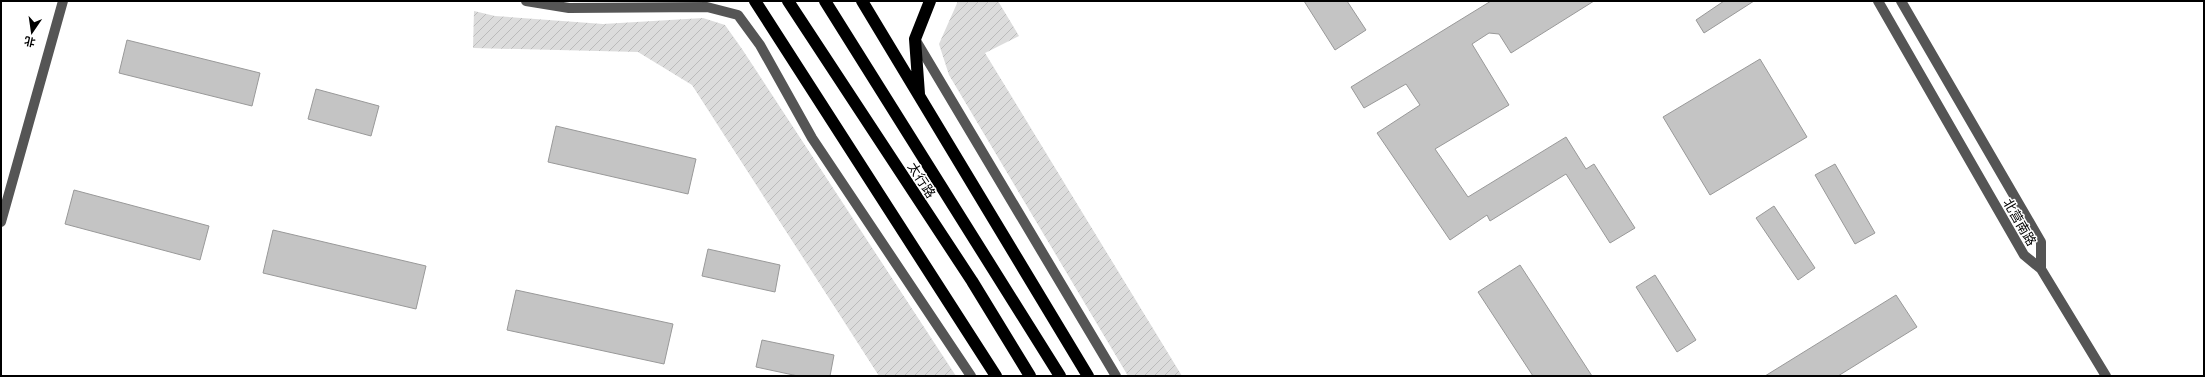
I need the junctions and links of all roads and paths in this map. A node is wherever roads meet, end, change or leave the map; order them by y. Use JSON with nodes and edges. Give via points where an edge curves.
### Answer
{"nodes":[{"id":1,"x":63,"y":1,"type":"edge"},
{"id":2,"x":526,"y":1,"type":"edge"},
{"id":3,"x":755,"y":1,"type":"edge"},
{"id":4,"x":788,"y":1,"type":"edge"},
{"id":5,"x":825,"y":1,"type":"edge"},
{"id":6,"x":862,"y":1,"type":"edge"},
{"id":7,"x":930,"y":1,"type":"edge"},
{"id":8,"x":1878,"y":1,"type":"edge"},
{"id":9,"x":1901,"y":1,"type":"edge"},
{"id":10,"x":915,"y":39,"type":"junction"},
{"id":11,"x":919,"y":97,"type":"junction"},
{"id":12,"x":1,"y":222,"type":"edge"},
{"id":13,"x":2041,"y":270,"type":"junction"},
{"id":14,"x":971,"y":376,"type":"edge"},
{"id":15,"x":996,"y":376,"type":"edge"},
{"id":16,"x":1030,"y":376,"type":"edge"},
{"id":17,"x":1060,"y":376,"type":"edge"},
{"id":18,"x":1088,"y":376,"type":"edge"},
{"id":19,"x":1116,"y":376,"type":"edge"},
{"id":20,"x":2106,"y":376,"type":"edge"}],
"edges":[{"from":1,"to":12,"type":"street"},
{"from":2,"to":14,"type":"street","via":[[569,8],[707,7],[738,15],[760,45],[812,138]]},
{"from":3,"to":15,"type":"highway"},
{"from":4,"to":16,"type":"highway","name":"太行路","via":[[972,281]]},
{"from":5,"to":17,"type":"highway","name":"太行路"},
{"from":6,"to":11,"type":"highway"},
{"from":7,"to":10,"type":"highway"},
{"from":8,"to":13,"type":"street","name":"北营南路","via":[[2024,255]]},
{"from":9,"to":13,"type":"street","name":"北营南路","via":[[2041,242]]},
{"from":10,"to":11,"type":"highway"},
{"from":10,"to":19,"type":"street"},
{"from":11,"to":18,"type":"highway"},
{"from":13,"to":20,"type":"street"}]}
